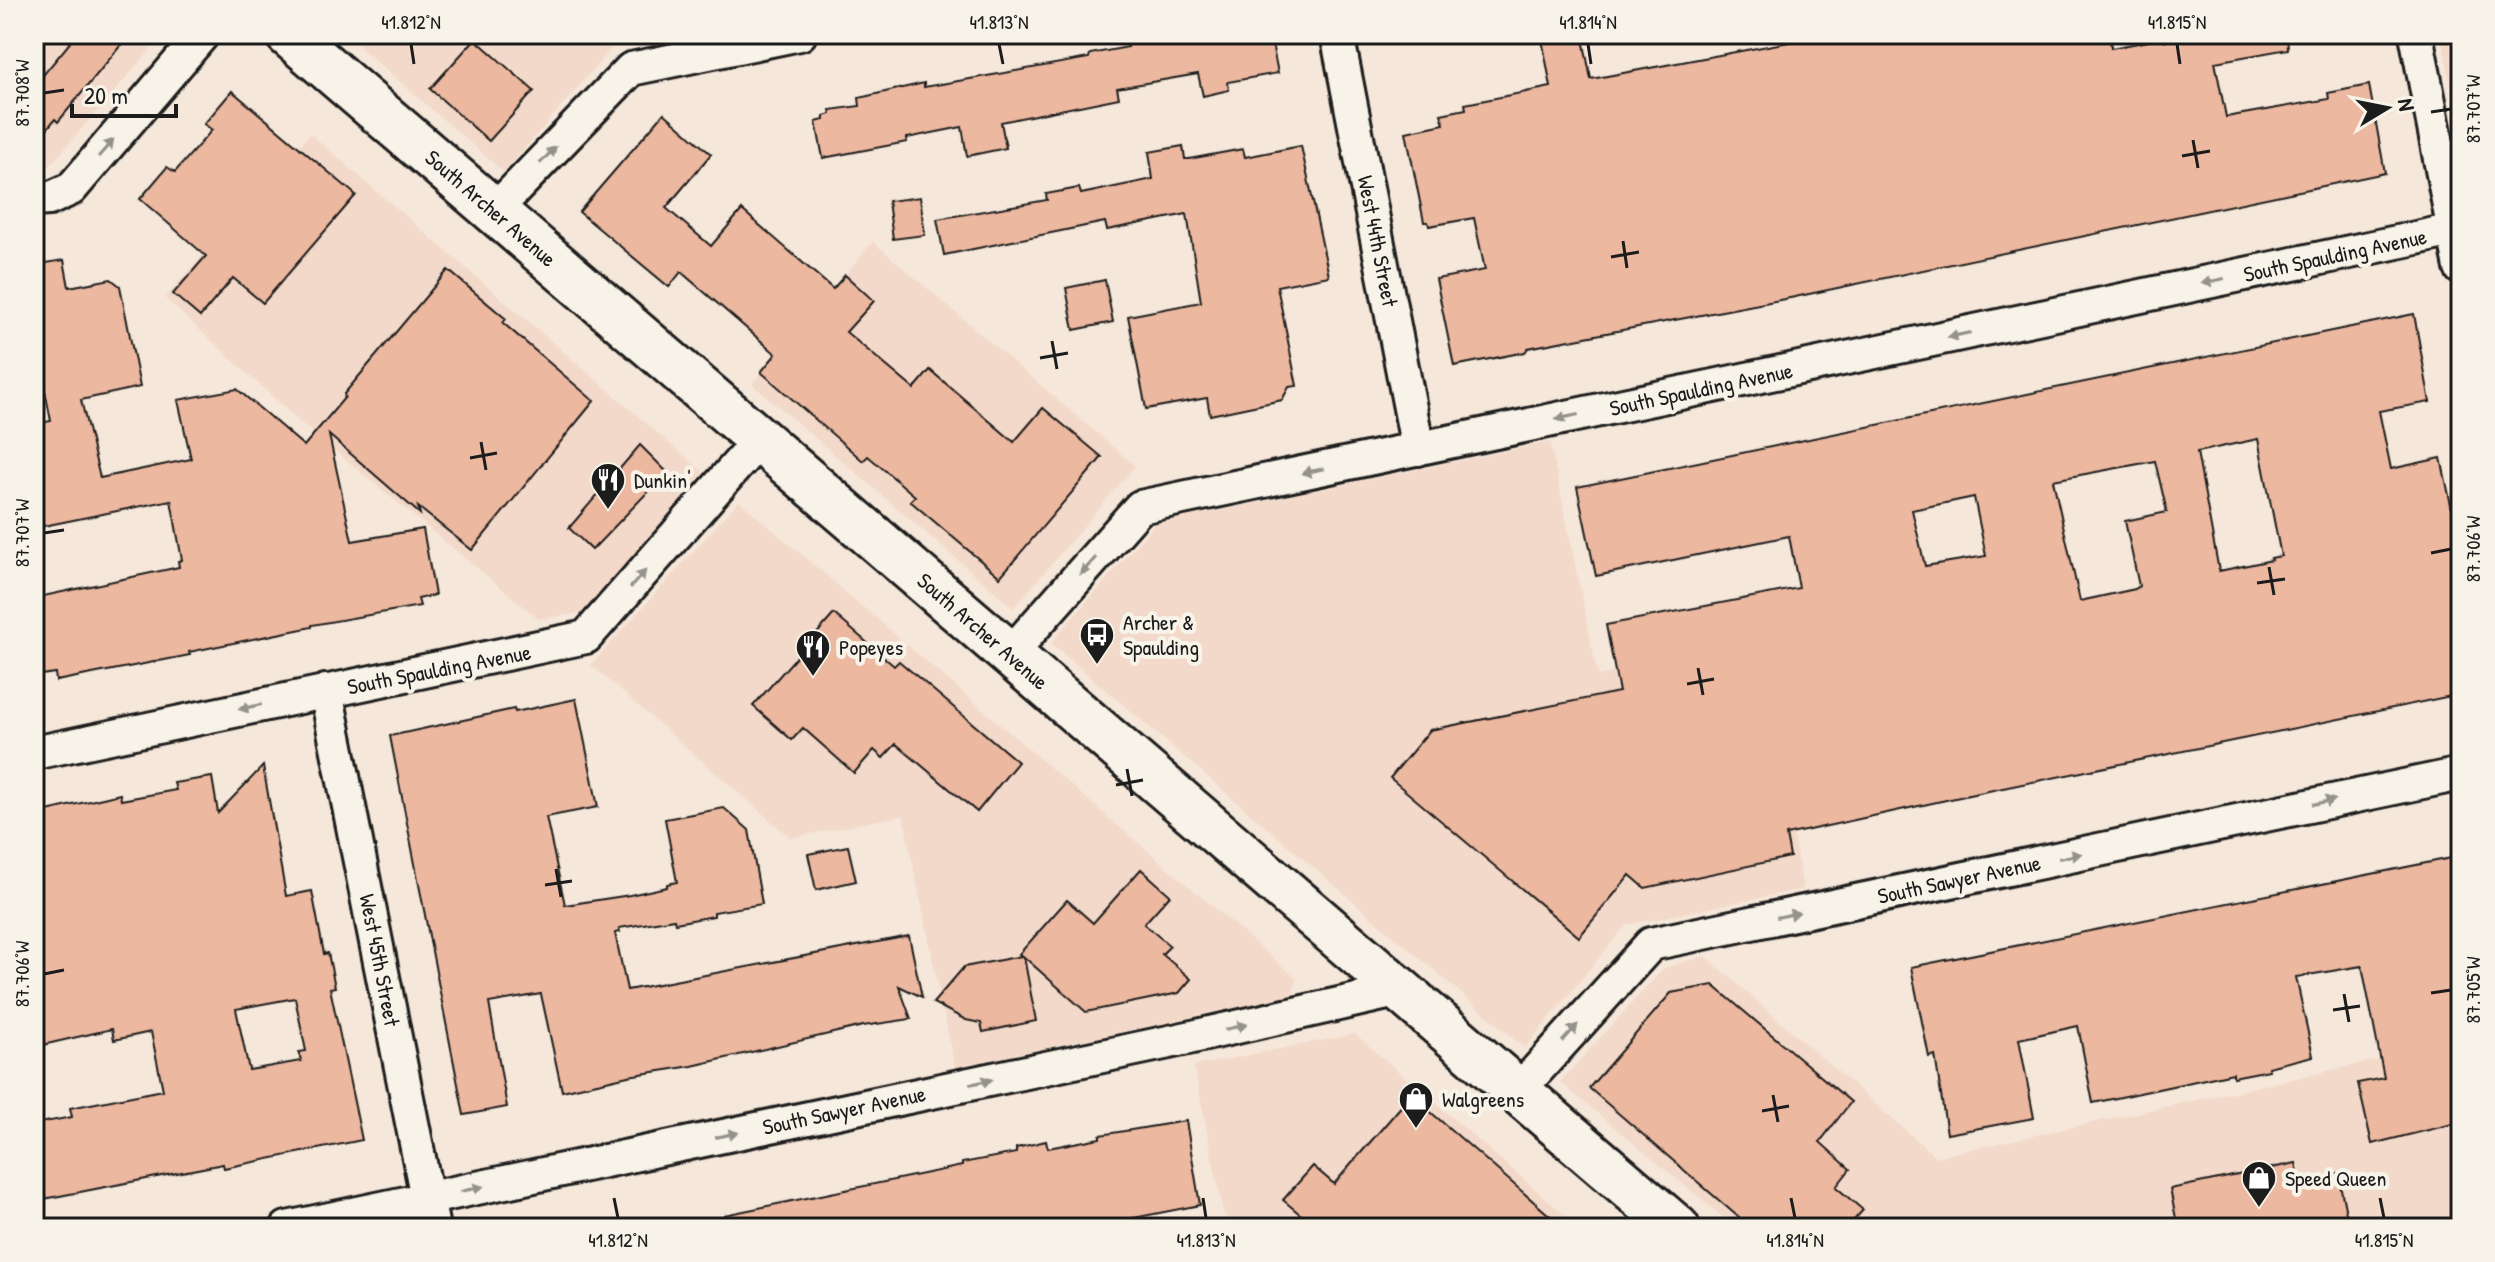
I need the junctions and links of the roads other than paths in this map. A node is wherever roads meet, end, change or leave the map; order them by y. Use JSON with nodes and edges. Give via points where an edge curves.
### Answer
{"nodes":[{"id":1,"x":203,"y":34,"type":"edge"},
{"id":2,"x":288,"y":34,"type":"edge"},
{"id":3,"x":800,"y":34,"type":"edge"},
{"id":4,"x":1337,"y":34,"type":"edge"},
{"id":5,"x":2416,"y":34,"type":"edge"},
{"id":6,"x":34,"y":200,"type":"edge"},
{"id":7,"x":494,"y":211,"type":"junction"},
{"id":8,"x":2454,"y":230,"type":"junction"},
{"id":9,"x":2461,"y":268,"type":"edge"},
{"id":10,"x":760,"y":439,"type":"junction"},
{"id":11,"x":1418,"y":449,"type":"junction"},
{"id":12,"x":1010,"y":654,"type":"junction"},
{"id":13,"x":326,"y":691,"type":"junction"},
{"id":14,"x":34,"y":753,"type":"edge"},
{"id":15,"x":2461,"y":774,"type":"edge"},
{"id":16,"x":1401,"y":990,"type":"junction"},
{"id":17,"x":1518,"y":1091,"type":"junction"},
{"id":18,"x":430,"y":1213,"type":"edge"},
{"id":19,"x":287,"y":1228,"type":"edge"},
{"id":20,"x":1677,"y":1228,"type":"edge"}],
"edges":[{"from":6,"to":1,"type":"street","one_way":true,"via":[[71,189]]},
{"from":2,"to":7,"type":"main road","name":"South Archer Avenue"},
{"from":7,"to":3,"type":"street","one_way":true,"via":[[631,69]]},
{"from":4,"to":11,"type":"street","name":"West 44th Street"},
{"from":5,"to":8,"type":"street"},
{"from":7,"to":10,"type":"main road","name":"South Archer Avenue"},
{"from":8,"to":9,"type":"street"},
{"from":8,"to":11,"type":"street","name":"South Spaulding Avenue","one_way":true},
{"from":10,"to":12,"type":"main road","name":"South Archer Avenue"},
{"from":13,"to":10,"type":"street","name":"South Spaulding Avenue","one_way":true,"via":[[586,637]]},
{"from":11,"to":12,"type":"street","name":"South Spaulding Avenue","one_way":true,"via":[[1140,507]]},
{"from":12,"to":16,"type":"main road","name":"South Archer Avenue"},
{"from":13,"to":14,"type":"street","name":"South Spaulding Avenue","one_way":true},
{"from":13,"to":18,"type":"street","name":"West 45th Street"},
{"from":17,"to":15,"type":"street","name":"South Sawyer Avenue","one_way":true,"via":[[1651,944]]},
{"from":16,"to":17,"type":"main road","name":"South Archer Avenue"},
{"from":18,"to":16,"type":"street","name":"South Sawyer Avenue","one_way":true},
{"from":17,"to":20,"type":"main road","name":"South Archer Avenue"},
{"from":18,"to":19,"type":"street","name":"South Sawyer Avenue"}]}
